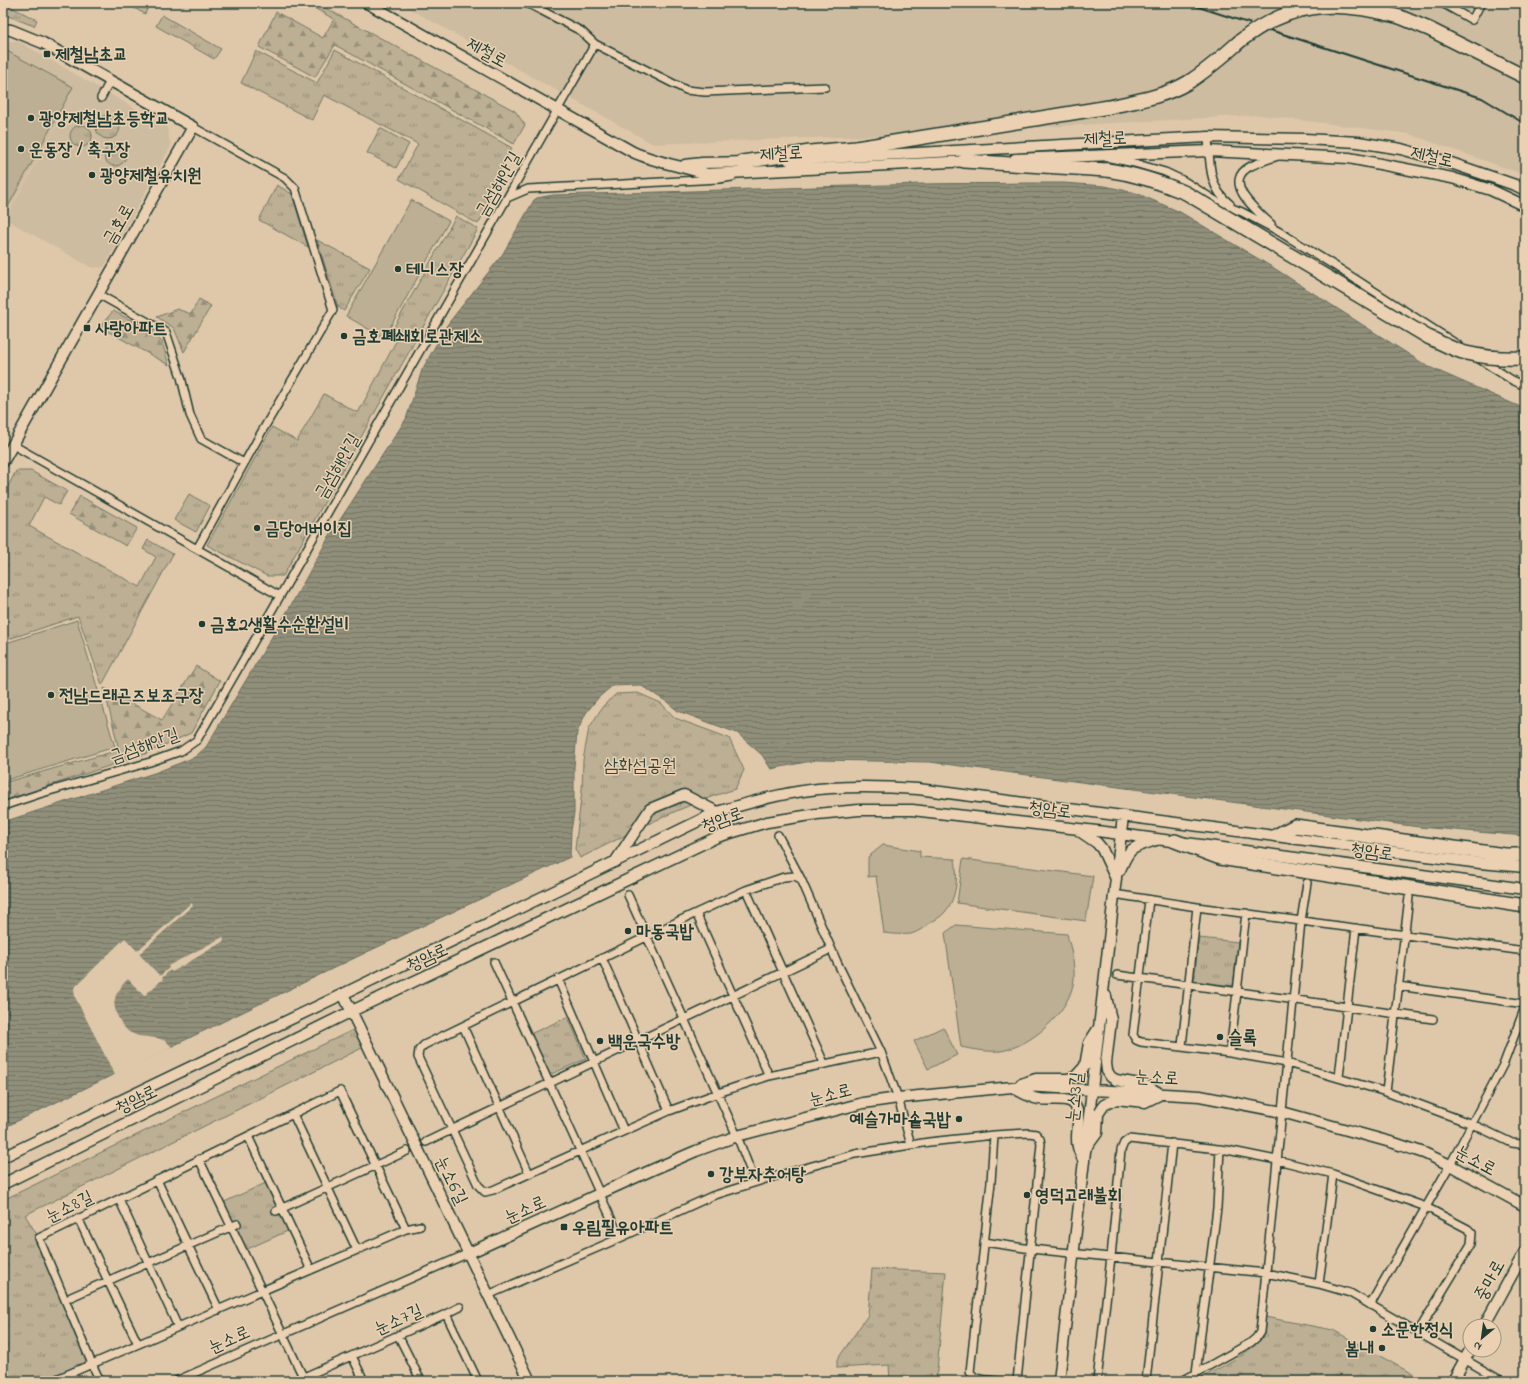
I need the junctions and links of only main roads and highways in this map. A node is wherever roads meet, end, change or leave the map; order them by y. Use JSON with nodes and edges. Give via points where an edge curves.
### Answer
{"nodes":[{"id":1,"x":367,"y":3,"type":"edge"},
{"id":2,"x":3,"y":29,"type":"edge"},
{"id":3,"x":1525,"y":77,"type":"edge"},
{"id":4,"x":742,"y":162,"type":"junction"},
{"id":5,"x":964,"y":162,"type":"junction"},
{"id":6,"x":680,"y":166,"type":"junction"},
{"id":7,"x":1525,"y":190,"type":"edge"},
{"id":8,"x":1525,"y":206,"type":"edge"},
{"id":9,"x":1525,"y":358,"type":"edge"},
{"id":10,"x":3,"y":462,"type":"edge"},
{"id":11,"x":717,"y":812,"type":"junction"},
{"id":12,"x":1123,"y":816,"type":"junction"},
{"id":13,"x":1075,"y":829,"type":"junction"},
{"id":14,"x":1121,"y":834,"type":"junction"},
{"id":15,"x":1278,"y":835,"type":"junction"},
{"id":16,"x":1158,"y":839,"type":"junction"},
{"id":17,"x":1175,"y":841,"type":"junction"},
{"id":18,"x":1525,"y":855,"type":"edge"},
{"id":19,"x":615,"y":862,"type":"junction"},
{"id":20,"x":1525,"y":866,"type":"edge"},
{"id":21,"x":1116,"y":879,"type":"junction"},
{"id":22,"x":1525,"y":889,"type":"edge"},
{"id":23,"x":1525,"y":906,"type":"edge"},
{"id":24,"x":1104,"y":986,"type":"junction"},
{"id":25,"x":343,"y":994,"type":"junction"},
{"id":26,"x":352,"y":1011,"type":"junction"},
{"id":27,"x":1099,"y":1028,"type":"junction"},
{"id":28,"x":1012,"y":1087,"type":"junction"},
{"id":29,"x":1092,"y":1090,"type":"junction"},
{"id":30,"x":1160,"y":1094,"type":"junction"},
{"id":31,"x":1086,"y":1149,"type":"junction"},
{"id":32,"x":3,"y":1157,"type":"edge"},
{"id":33,"x":1084,"y":1162,"type":"junction"},
{"id":34,"x":3,"y":1184,"type":"edge"},
{"id":35,"x":1525,"y":1206,"type":"edge"},
{"id":36,"x":1525,"y":1251,"type":"edge"},
{"id":37,"x":469,"y":1254,"type":"junction"},
{"id":38,"x":1488,"y":1318,"type":"edge"},
{"id":39,"x":1466,"y":1358,"type":"edge"},
{"id":40,"x":530,"y":1381,"type":"edge"},
{"id":41,"x":1059,"y":1381,"type":"edge"},
{"id":42,"x":1453,"y":1381,"type":"edge"}],
"edges":[{"from":1,"to":6,"type":"main road","name":"제철로","via":[[647,158]]},
{"from":2,"to":10,"type":"main road","name":"금호로","via":[[30,37],[193,127]]},
{"from":3,"to":4,"type":"highway","bridge":true,"via":[[1400,17],[1345,5],[1316,5],[1295,9],[1264,23],[1206,71],[1186,84],[1139,101],[856,148]]},
{"from":4,"to":6,"type":"main road","name":"제철로"},
{"from":4,"to":7,"type":"main road","name":"제철로","via":[[1208,137],[1350,142],[1401,149],[1448,162]]},
{"from":5,"to":6,"type":"main road","name":"제철로","via":[[707,174]]},
{"from":5,"to":8,"type":"main road","name":"제철로","via":[[1209,151],[1349,158],[1452,178],[1491,190]]},
{"from":5,"to":9,"type":"highway","bridge":true,"via":[[1107,170],[1157,180],[1186,193],[1428,337],[1466,353]]},
{"from":11,"to":12,"type":"main road","name":"청암로","via":[[793,792],[866,786],[918,789]]},
{"from":11,"to":19,"type":"main road","name":"청암로"},
{"from":11,"to":19,"type":"main road","via":[[684,795],[650,809]]},
{"from":12,"to":14,"type":"main road","name":"눈소3길"},
{"from":12,"to":15,"type":"main road","name":"청암로"},
{"from":13,"to":14,"type":"main road","name":"청암로"},
{"from":13,"to":21,"type":"main road","via":[[1102,849]]},
{"from":13,"to":26,"type":"main road","name":"청암로","via":[[912,810],[859,810],[767,822],[717,837]]},
{"from":14,"to":16,"type":"main road","name":"청암로"},
{"from":14,"to":21,"type":"main road","name":"눈소3길"},
{"from":15,"to":18,"type":"highway","via":[[1295,826],[1505,855]]},
{"from":15,"to":20,"type":"main road","name":"청암로","via":[[1480,863]]},
{"from":16,"to":17,"type":"main road","name":"청암로"},
{"from":16,"to":21,"type":"main road","via":[[1136,846],[1127,853]]},
{"from":17,"to":22,"type":"main road","name":"청암로"},
{"from":17,"to":23,"type":"highway","via":[[1220,858]]},
{"from":19,"to":25,"type":"main road","name":"청암로"},
{"from":21,"to":24,"type":"main road","name":"눈소3길"},
{"from":24,"to":27,"type":"main road","name":"눈소3길"},
{"from":24,"to":30,"type":"main road","via":[[1111,1020],[1107,1071],[1116,1080],[1145,1085]]},
{"from":25,"to":26,"type":"main road","name":"눈소6길"},
{"from":25,"to":32,"type":"main road","name":"청암로"},
{"from":26,"to":34,"type":"main road","name":"청암로"},
{"from":26,"to":37,"type":"main road","name":"눈소6길"},
{"from":27,"to":28,"type":"main road","via":[[1089,1043],[1084,1066],[1075,1077],[1036,1079]]},
{"from":27,"to":29,"type":"main road","name":"눈소3길"},
{"from":28,"to":29,"type":"main road","name":"눈소로"},
{"from":28,"to":33,"type":"main road","via":[[1038,1099],[1061,1099],[1074,1104],[1078,1110],[1077,1146]]},
{"from":28,"to":37,"type":"main road","name":"눈소로","via":[[863,1103],[737,1136],[696,1151]]},
{"from":29,"to":30,"type":"main road","name":"눈소로"},
{"from":29,"to":31,"type":"main road","name":"눈소3길"},
{"from":30,"to":31,"type":"main road","via":[[1145,1102],[1116,1099],[1104,1105],[1098,1114],[1097,1134]]},
{"from":30,"to":35,"type":"main road","name":"눈소로","via":[[1220,1099],[1282,1112],[1394,1143],[1450,1165]]},
{"from":31,"to":33,"type":"main road","name":"눈소3길"},
{"from":33,"to":41,"type":"main road","name":"눈소3길"},
{"from":36,"to":38,"type":"main road","name":"중마로"},
{"from":37,"to":40,"type":"main road","name":"눈소6길"},
{"from":39,"to":42,"type":"main road"}]}
